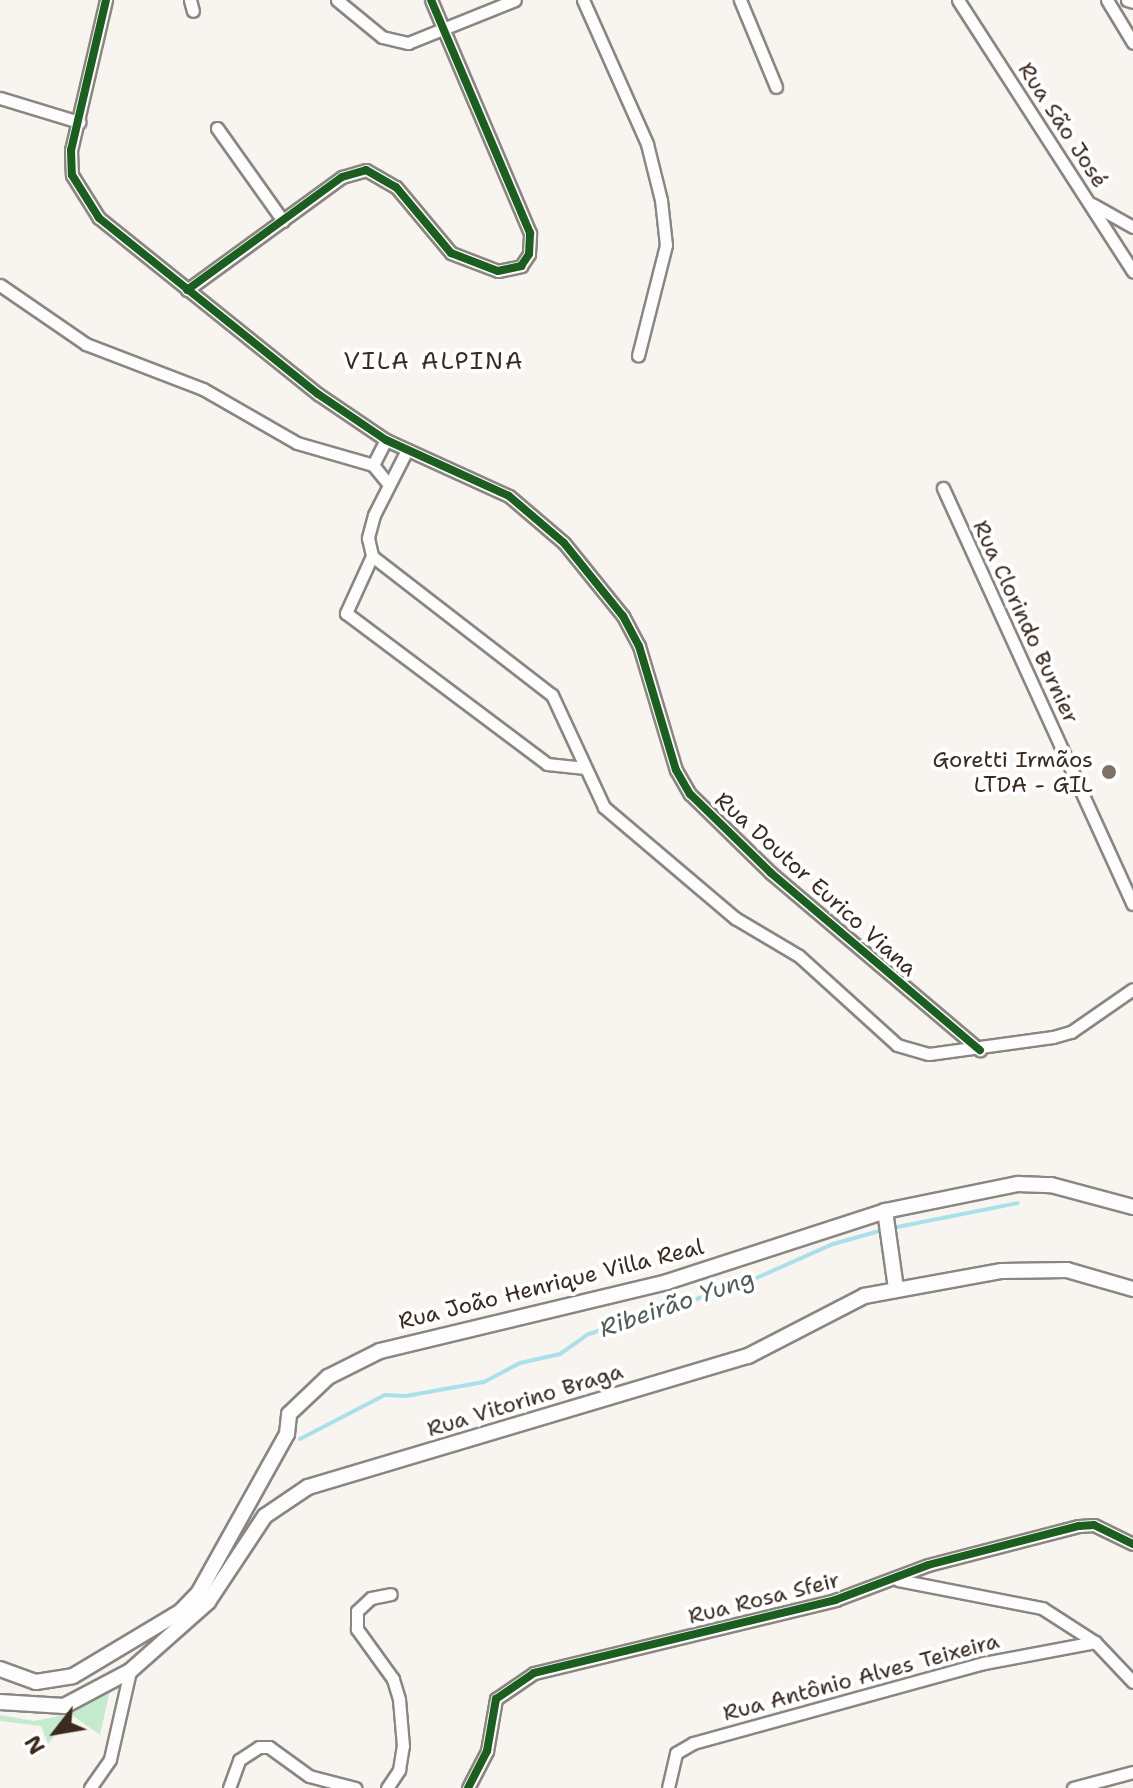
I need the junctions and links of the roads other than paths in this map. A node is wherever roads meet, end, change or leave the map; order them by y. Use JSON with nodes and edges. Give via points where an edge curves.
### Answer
{"nodes":[{"id":1,"x":106,"y":0,"type":"edge"},
{"id":2,"x":337,"y":0,"type":"edge"},
{"id":3,"x":431,"y":0,"type":"edge"},
{"id":4,"x":515,"y":0,"type":"edge"},
{"id":5,"x":583,"y":0,"type":"edge"},
{"id":6,"x":740,"y":0,"type":"edge"},
{"id":7,"x":958,"y":0,"type":"edge"},
{"id":8,"x":1107,"y":0,"type":"edge"},
{"id":9,"x":1127,"y":0,"type":"edge"},
{"id":10,"x":1133,"y":2,"type":"edge"},
{"id":11,"x":446,"y":32,"type":"junction"},
{"id":12,"x":1133,"y":43,"type":"edge"},
{"id":13,"x":776,"y":87,"type":"dead end"},
{"id":14,"x":0,"y":98,"type":"edge"},
{"id":15,"x":79,"y":122,"type":"junction"},
{"id":16,"x":217,"y":128,"type":"dead end"},
{"id":17,"x":1089,"y":202,"type":"junction"},
{"id":18,"x":283,"y":221,"type":"junction"},
{"id":19,"x":1133,"y":227,"type":"edge"},
{"id":20,"x":1133,"y":272,"type":"edge"},
{"id":21,"x":0,"y":285,"type":"edge"},
{"id":22,"x":187,"y":290,"type":"junction"},
{"id":23,"x":638,"y":356,"type":"dead end"},
{"id":24,"x":386,"y":440,"type":"junction"},
{"id":25,"x":407,"y":450,"type":"junction"},
{"id":26,"x":373,"y":465,"type":"junction"},
{"id":27,"x":387,"y":482,"type":"junction"},
{"id":28,"x":943,"y":488,"type":"dead end"},
{"id":29,"x":372,"y":556,"type":"junction"},
{"id":30,"x":583,"y":768,"type":"junction"},
{"id":31,"x":1133,"y":904,"type":"edge"},
{"id":32,"x":1133,"y":989,"type":"edge"},
{"id":33,"x":980,"y":1050,"type":"junction"},
{"id":34,"x":1133,"y":1207,"type":"edge"},
{"id":35,"x":886,"y":1215,"type":"junction"},
{"id":36,"x":896,"y":1288,"type":"junction"},
{"id":37,"x":1133,"y":1289,"type":"edge"},
{"id":38,"x":1133,"y":1544,"type":"edge"},
{"id":39,"x":898,"y":1580,"type":"junction"},
{"id":40,"x":391,"y":1594,"type":"dead end"},
{"id":41,"x":1095,"y":1642,"type":"junction"},
{"id":42,"x":130,"y":1671,"type":"junction"},
{"id":43,"x":3,"y":1674,"type":"edge"},
{"id":44,"x":1133,"y":1682,"type":"edge"},
{"id":45,"x":0,"y":1702,"type":"edge"},
{"id":46,"x":1133,"y":1772,"type":"edge"},
{"id":47,"x":90,"y":1788,"type":"edge"},
{"id":48,"x":229,"y":1788,"type":"edge"},
{"id":49,"x":355,"y":1788,"type":"edge"},
{"id":50,"x":387,"y":1788,"type":"edge"},
{"id":51,"x":468,"y":1788,"type":"edge"},
{"id":52,"x":668,"y":1788,"type":"edge"},
{"id":53,"x":1073,"y":1788,"type":"edge"}],
"edges":[{"from":1,"to":15,"type":"street","name":"Rua Doutor Eurico Viana"},
{"from":2,"to":11,"type":"street","via":[[394,42]]},
{"from":3,"to":11,"type":"street"},
{"from":4,"to":11,"type":"street"},
{"from":5,"to":23,"type":"street","via":[[647,144],[661,200],[666,245]]},
{"from":6,"to":13,"type":"street"},
{"from":7,"to":17,"type":"street","name":"Rua São José"},
{"from":8,"to":12,"type":"street"},
{"from":9,"to":10,"type":"street"},
{"from":11,"to":18,"type":"street","via":[[530,233],[529,254],[521,266],[498,271],[451,253],[396,187],[366,170],[342,177]]},
{"from":14,"to":15,"type":"street"},
{"from":15,"to":22,"type":"street","name":"Rua Doutor Eurico Viana","via":[[72,175],[82,194],[99,218]]},
{"from":16,"to":18,"type":"street"},
{"from":17,"to":19,"type":"street"},
{"from":17,"to":20,"type":"street","name":"Rua São José"},
{"from":18,"to":22,"type":"street"},
{"from":21,"to":26,"type":"street","via":[[86,344],[203,389],[297,443]]},
{"from":22,"to":24,"type":"street","name":"Rua Doutor Eurico Viana","via":[[318,394]]},
{"from":24,"to":25,"type":"street","name":"Rua Doutor Eurico Viana"},
{"from":24,"to":26,"type":"street"},
{"from":25,"to":27,"type":"street"},
{"from":25,"to":33,"type":"street","name":"Rua Doutor Eurico Viana","via":[[509,496],[564,543],[607,593],[639,646],[676,770],[690,794],[771,873]]},
{"from":26,"to":27,"type":"street"},
{"from":27,"to":29,"type":"street","via":[[368,538]]},
{"from":28,"to":31,"type":"street","name":"Rua Clorindo Burnier"},
{"from":29,"to":30,"type":"street","via":[[552,695]]},
{"from":29,"to":30,"type":"street","via":[[346,613],[538,759]]},
{"from":30,"to":33,"type":"street","via":[[604,807],[646,845],[735,918],[799,956],[897,1045],[929,1054]]},
{"from":32,"to":33,"type":"street","via":[[1071,1032]]},
{"from":34,"to":35,"type":"main road","name":"Rua João Henrique Villa Real","via":[[1051,1185],[1018,1184]]},
{"from":35,"to":36,"type":"main road"},
{"from":35,"to":43,"type":"main road","name":"Rua João Henrique Villa Real","via":[[667,1282],[398,1346],[345,1366],[289,1414],[287,1434],[199,1592],[180,1612],[85,1670],[52,1681]]},
{"from":36,"to":37,"type":"main road","name":"Rua Vitorino Braga","via":[[1002,1271],[1067,1270]]},
{"from":36,"to":42,"type":"main road","name":"Rua Vitorino Braga","via":[[842,1305],[748,1356],[308,1487],[265,1516],[208,1602]]},
{"from":38,"to":39,"type":"street","name":"Rua Rosa Sfeir","via":[[1108,1529],[1079,1526],[928,1565]]},
{"from":39,"to":41,"type":"street","via":[[1023,1601],[1060,1615]]},
{"from":39,"to":51,"type":"street","name":"Rua Rosa Sfeir","via":[[525,1677],[496,1699],[487,1751]]},
{"from":40,"to":50,"type":"street","via":[[371,1598],[357,1611],[357,1629],[393,1679],[399,1699],[403,1746],[399,1770]]},
{"from":41,"to":44,"type":"street"},
{"from":41,"to":52,"type":"street","name":"Rua Antônio Alves Teixeira","via":[[984,1663],[693,1743],[676,1753]]},
{"from":42,"to":45,"type":"main road","name":"Rua Vitorino Braga","via":[[64,1706]]},
{"from":42,"to":47,"type":"street","via":[[110,1759]]},
{"from":46,"to":53,"type":"street"},
{"from":48,"to":49,"type":"street","via":[[239,1760],[259,1747],[269,1747],[309,1776]]}]}
